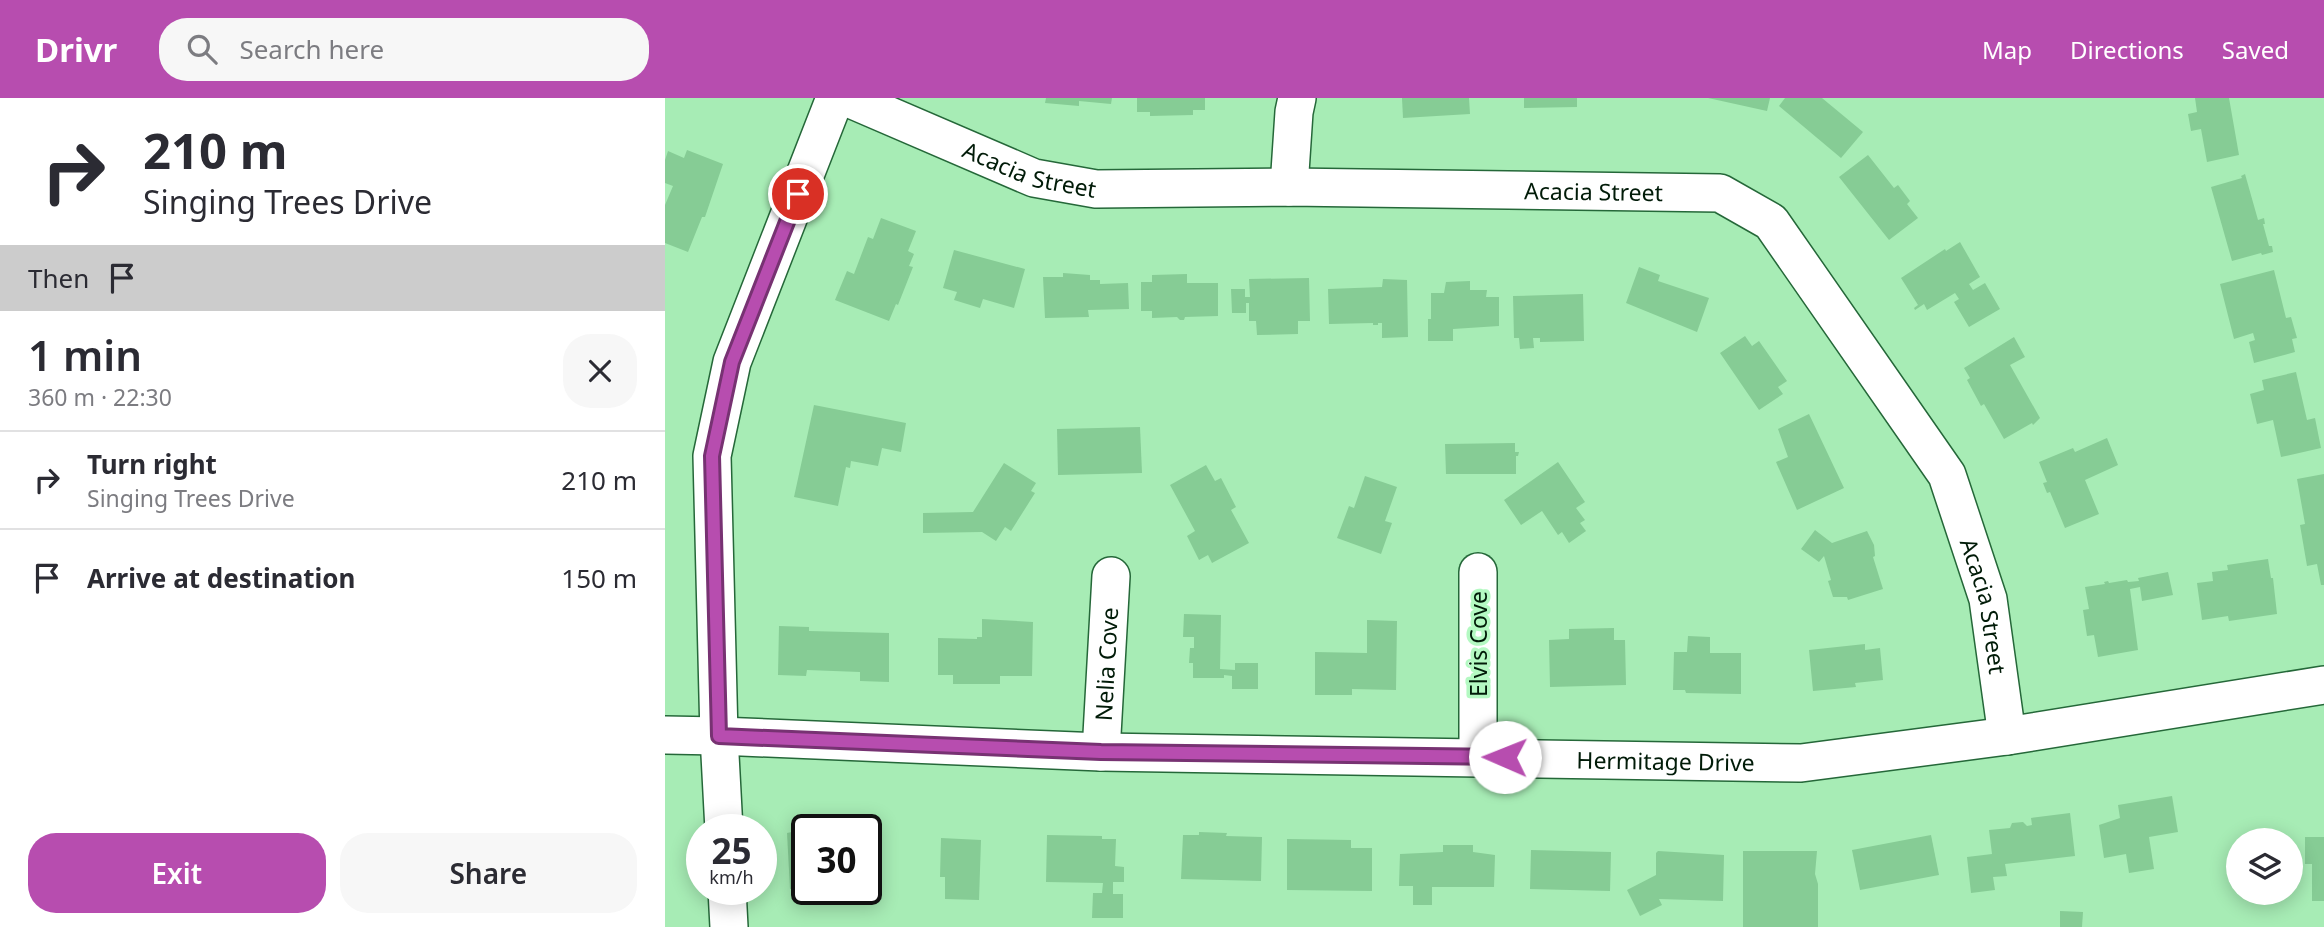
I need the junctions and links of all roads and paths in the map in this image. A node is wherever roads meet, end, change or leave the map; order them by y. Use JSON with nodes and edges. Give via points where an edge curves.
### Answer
{"nodes":[{"id":1,"x":835,"y":98,"type":"edge"},
{"id":2,"x":848,"y":98,"type":"edge"},
{"id":3,"x":1297,"y":98,"type":"edge"},
{"id":4,"x":1289,"y":187,"type":"junction"},
{"id":5,"x":1478,"y":572,"type":"dead end"},
{"id":6,"x":1111,"y":576,"type":"dead end"},
{"id":7,"x":2324,"y":685,"type":"edge"},
{"id":8,"x":665,"y":736,"type":"edge"},
{"id":9,"x":719,"y":736,"type":"junction"},
{"id":10,"x":2007,"y":736,"type":"junction"},
{"id":11,"x":1101,"y":752,"type":"junction"},
{"id":12,"x":1478,"y":757,"type":"junction"},
{"id":13,"x":723,"y":814,"type":"edge"},
{"id":14,"x":728,"y":905,"type":"edge"},
{"id":15,"x":729,"y":927,"type":"edge"}],
"edges":[{"from":1,"to":9,"type":"street","via":[[732,362],[712,456]]},
{"from":2,"to":4,"type":"street","name":"Acacia Street","via":[[1034,178],[1096,189]]},
{"from":3,"to":4,"type":"street"},
{"from":4,"to":10,"type":"street","name":"Acacia Street","via":[[1720,194],[1771,222],[1947,475],[1988,600]]},
{"from":5,"to":12,"type":"street","name":"Elvis Cove"},
{"from":6,"to":11,"type":"street","name":"Nelia Cove"},
{"from":7,"to":10,"type":"street","name":"Hermitage Drive"},
{"from":8,"to":9,"type":"street","name":"Hermitage Drive"},
{"from":9,"to":11,"type":"street","name":"Hermitage Drive"},
{"from":9,"to":13,"type":"street"},
{"from":10,"to":12,"type":"street","name":"Hermitage Drive","via":[[1801,763]]},
{"from":11,"to":12,"type":"street","name":"Hermitage Drive"},
{"from":14,"to":15,"type":"street"}]}
